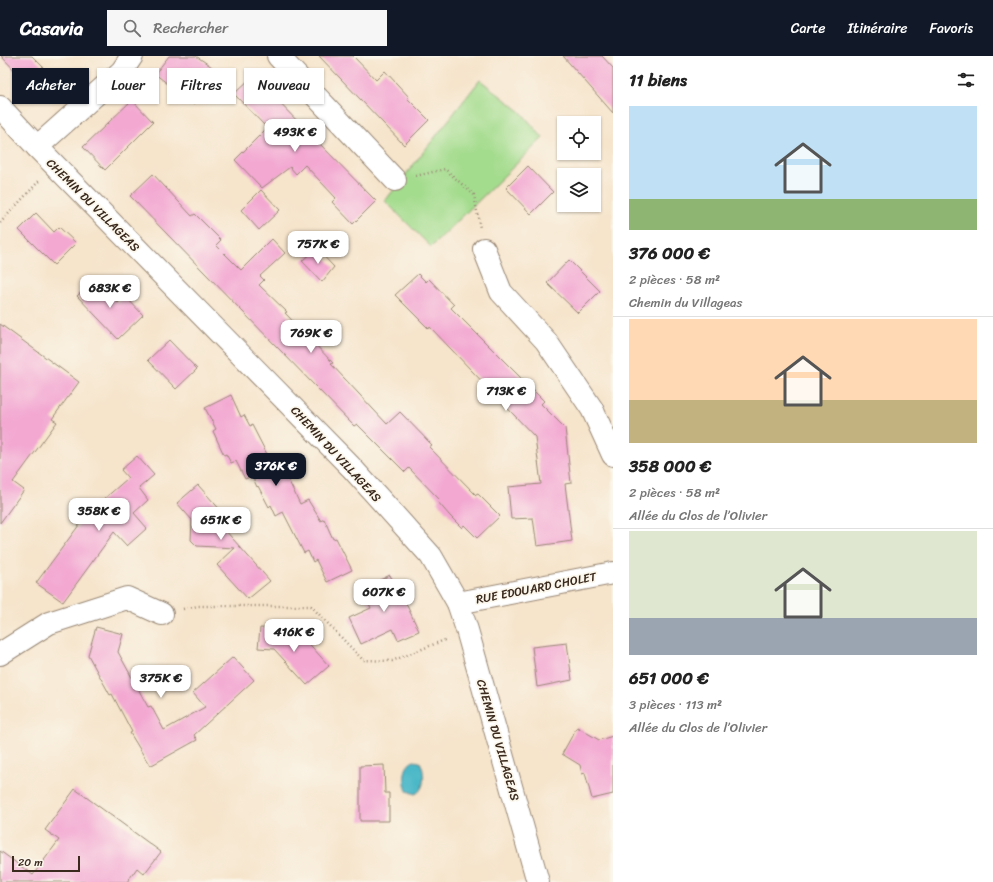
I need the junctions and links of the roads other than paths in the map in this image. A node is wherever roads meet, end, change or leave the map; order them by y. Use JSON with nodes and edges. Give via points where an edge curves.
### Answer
{"nodes":[{"id":1,"x":132,"y":56,"type":"edge"},
{"id":2,"x":278,"y":56,"type":"edge"},
{"id":3,"x":0,"y":107,"type":"edge"},
{"id":4,"x":37,"y":147,"type":"junction"},
{"id":5,"x":394,"y":180,"type":"road end"},
{"id":6,"x":484,"y":250,"type":"road end"},
{"id":7,"x":613,"y":455,"type":"edge"},
{"id":8,"x":613,"y":573,"type":"edge"},
{"id":9,"x":458,"y":603,"type":"junction"},
{"id":10,"x":162,"y":614,"type":"road end"},
{"id":11,"x":0,"y":654,"type":"edge"},
{"id":12,"x":538,"y":882,"type":"edge"}],
"edges":[{"from":1,"to":4,"type":"street","via":[[122,71]]},
{"from":2,"to":5,"type":"street"},
{"from":3,"to":4,"type":"street","name":"CHEMIN DU VILLAGEAS"},
{"from":4,"to":9,"type":"street","name":"CHEMIN DU VILLAGEAS","via":[[351,467],[431,556]]},
{"from":6,"to":7,"type":"street","via":[[501,292],[546,341],[592,409]]},
{"from":8,"to":9,"type":"street","name":"RUE EDOUARD CHOLET"},
{"from":9,"to":12,"type":"street","name":"CHEMIN DU VILLAGEAS"},
{"from":10,"to":11,"type":"street","via":[[127,598],[49,623]]}]}
